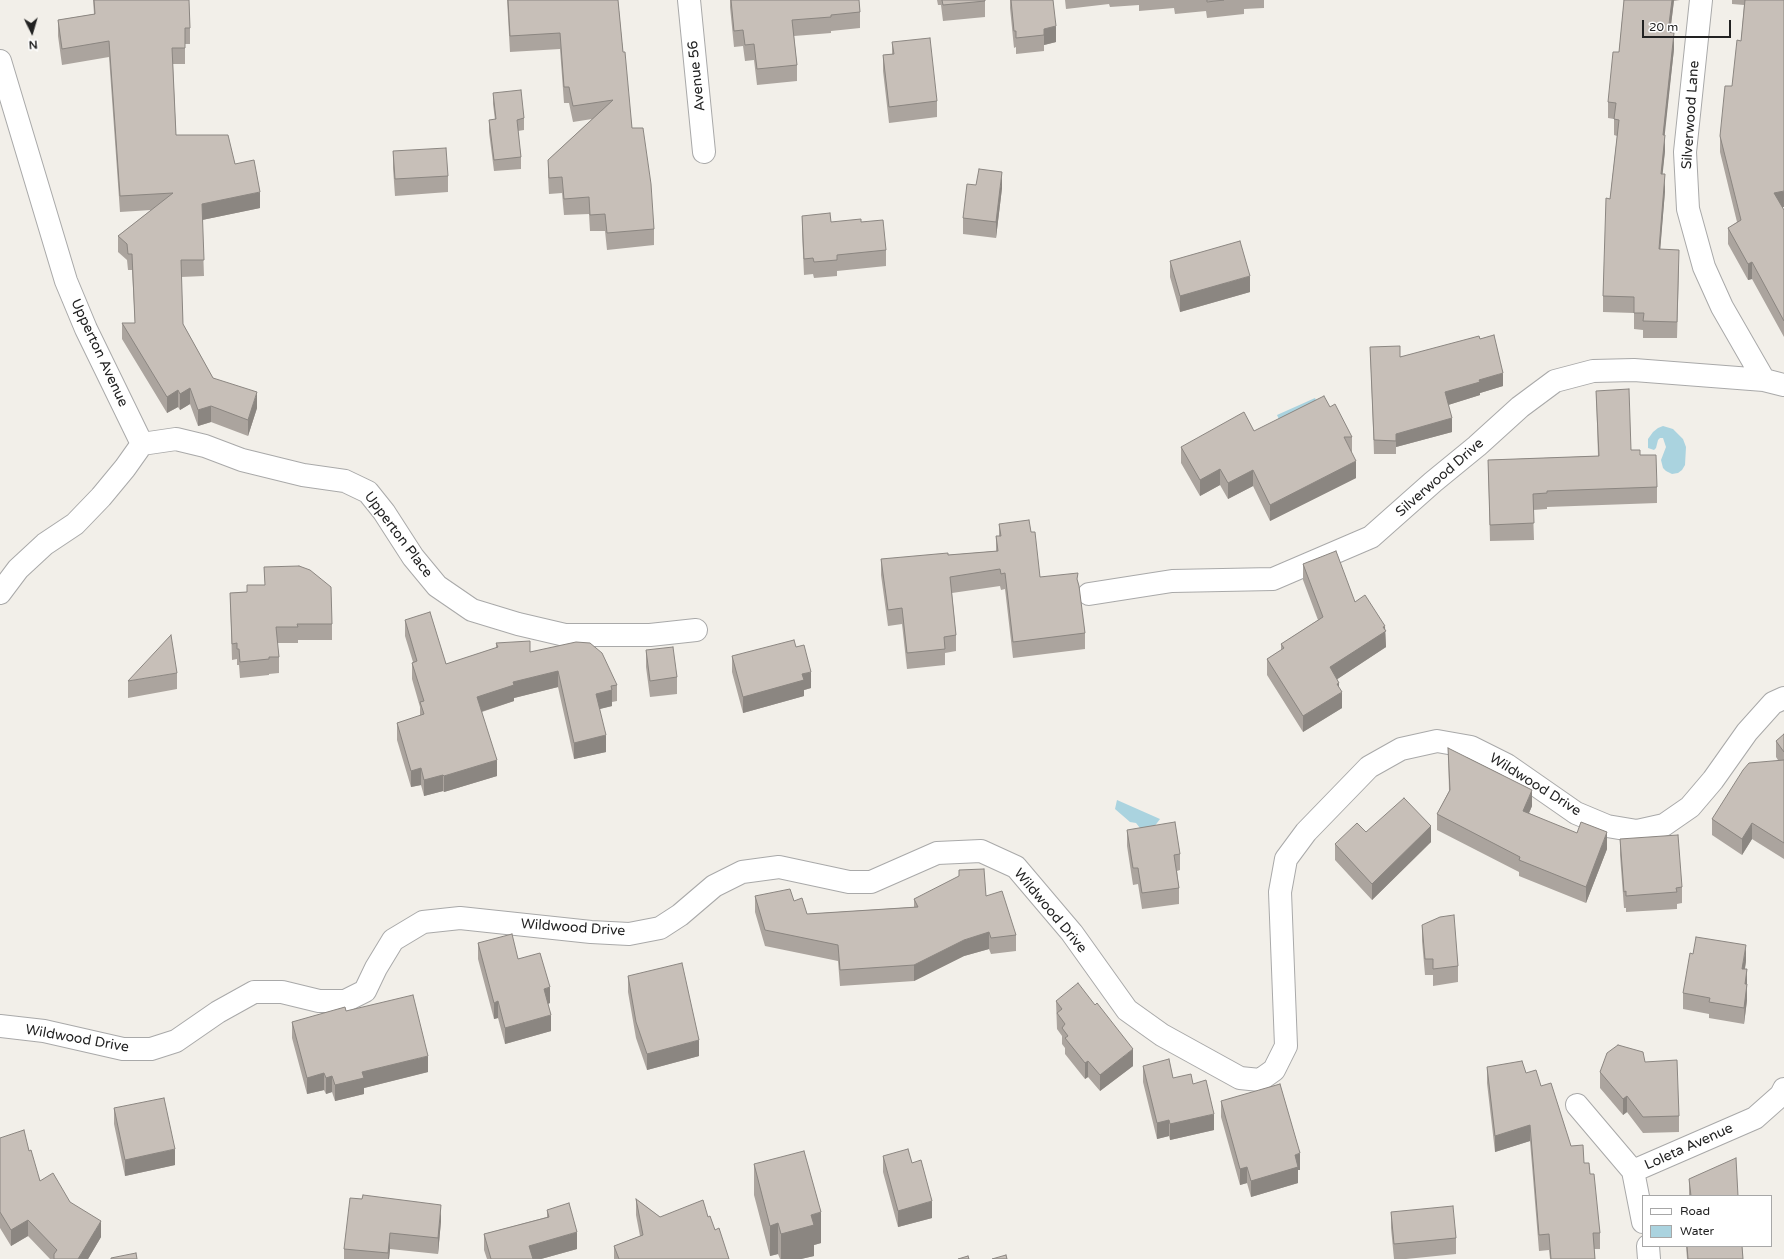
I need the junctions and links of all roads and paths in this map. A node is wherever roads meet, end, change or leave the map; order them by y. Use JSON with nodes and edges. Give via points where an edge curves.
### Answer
{"nodes":[{"id":1,"x":689,"y":0,"type":"edge"},
{"id":2,"x":1701,"y":0,"type":"edge"},
{"id":3,"x":0,"y":61,"type":"edge"},
{"id":4,"x":704,"y":152,"type":"dead end"},
{"id":5,"x":1774,"y":382,"type":"edge"},
{"id":6,"x":142,"y":444,"type":"junction"},
{"id":7,"x":0,"y":593,"type":"edge"},
{"id":8,"x":1089,"y":594,"type":"dead end"},
{"id":9,"x":696,"y":630,"type":"dead end"},
{"id":10,"x":1784,"y":698,"type":"edge"},
{"id":11,"x":0,"y":1026,"type":"edge"},
{"id":12,"x":1784,"y":1089,"type":"edge"},
{"id":13,"x":1577,"y":1105,"type":"dead end"},
{"id":14,"x":1633,"y":1171,"type":"junction"},
{"id":15,"x":1642,"y":1217,"type":"edge"},
{"id":16,"x":1648,"y":1247,"type":"edge"},
{"id":17,"x":1649,"y":1259,"type":"edge"}],
"edges":[{"from":1,"to":4,"type":"street","name":"Avenue 56"},
{"from":2,"to":5,"type":"street","name":"Silverwood Lane","via":[[1685,152],[1688,209],[1704,267],[1722,307]]},
{"from":3,"to":6,"type":"street","name":"Upperton Avenue","via":[[66,280],[86,329]]},
{"from":5,"to":8,"type":"street","name":"Silverwood Drive","via":[[1634,370],[1592,371],[1555,381],[1520,406],[1372,537],[1273,579],[1172,581]]},
{"from":6,"to":7,"type":"street","via":[[101,497],[75,524],[45,544],[18,569]]},
{"from":6,"to":9,"type":"street","name":"Upperton Place","via":[[176,439],[205,446],[242,460],[345,481],[368,492],[413,557],[437,586],[472,610],[565,635],[650,635]]},
{"from":10,"to":11,"type":"street","name":"Wildwood Drive","via":[[1773,703],[1747,732],[1690,807],[1664,825],[1637,831],[1607,826],[1576,813],[1507,765],[1471,747],[1437,742],[1401,749],[1369,767],[1306,832],[1286,859],[1280,892],[1286,1046],[1274,1070],[1260,1080],[1240,1078],[1162,1035],[1127,1010],[1072,933],[1016,867],[981,852],[937,853],[871,882],[849,882],[779,867],[742,872],[714,886],[680,915],[660,928],[629,934],[460,918],[423,922],[393,940],[365,991],[345,1001],[319,1001],[282,992],[254,992],[218,1012],[176,1041],[151,1049],[123,1049],[44,1031]]},
{"from":12,"to":14,"type":"street","name":"Loleta Avenue","via":[[1781,1095],[1755,1118]]},
{"from":13,"to":14,"type":"street"},
{"from":14,"to":15,"type":"street","name":"Loleta Avenue"},
{"from":16,"to":17,"type":"street"}]}
